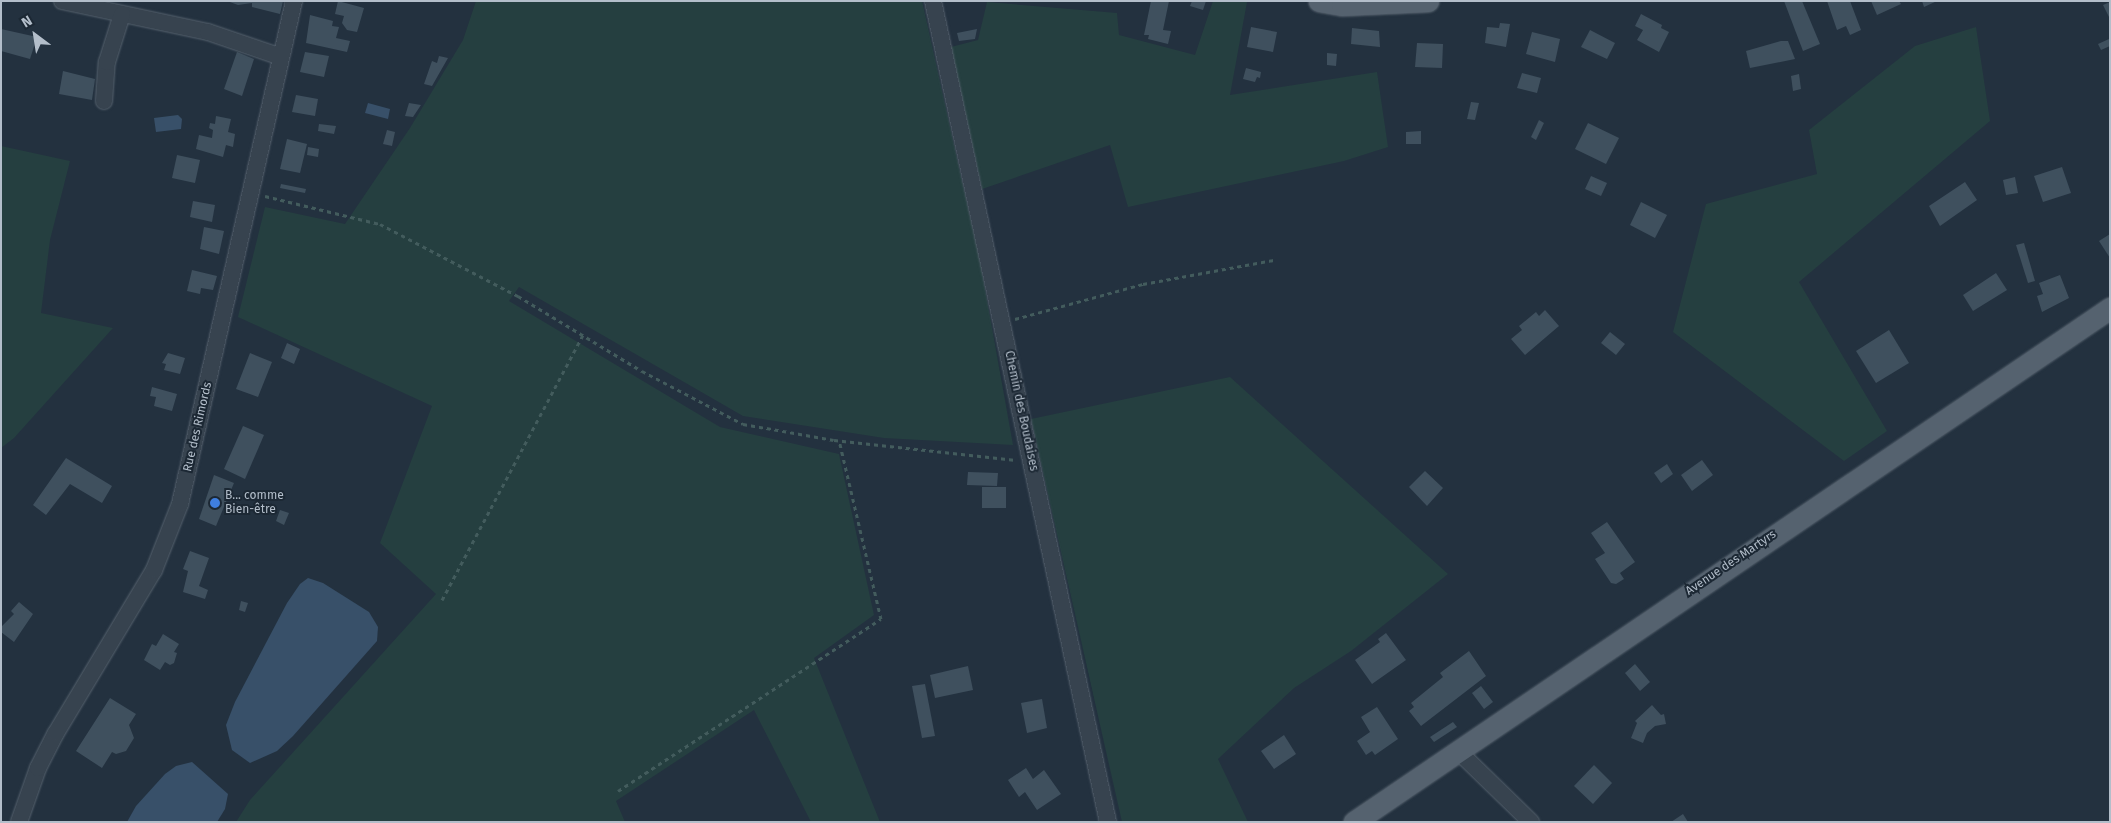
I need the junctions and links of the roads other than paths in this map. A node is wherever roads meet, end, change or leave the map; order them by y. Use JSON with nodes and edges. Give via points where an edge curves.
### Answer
{"nodes":[{"id":1,"x":62,"y":1,"type":"edge"},
{"id":2,"x":294,"y":1,"type":"edge"},
{"id":3,"x":934,"y":1,"type":"edge"},
{"id":4,"x":1319,"y":1,"type":"edge"},
{"id":5,"x":1428,"y":1,"type":"edge"},
{"id":6,"x":122,"y":14,"type":"junction"},
{"id":7,"x":280,"y":57,"type":"junction"},
{"id":8,"x":104,"y":101,"type":"dead end"},
{"id":9,"x":2110,"y":308,"type":"edge"},
{"id":10,"x":1458,"y":751,"type":"junction"},
{"id":11,"x":19,"y":822,"type":"edge"},
{"id":12,"x":1108,"y":822,"type":"edge"},
{"id":13,"x":1354,"y":822,"type":"edge"},
{"id":14,"x":1531,"y":822,"type":"edge"}],
"edges":[{"from":1,"to":6,"type":"street"},
{"from":2,"to":7,"type":"street","name":"Rue des Rimords"},
{"from":3,"to":12,"type":"street","name":"Chemin des Boudaises"},
{"from":4,"to":5,"type":"main road","via":[[1342,5]]},
{"from":6,"to":7,"type":"street","via":[[208,32]]},
{"from":6,"to":8,"type":"street","via":[[107,62]]},
{"from":7,"to":11,"type":"street","name":"Rue des Rimords","via":[[180,504],[154,570],[51,742]]},
{"from":9,"to":10,"type":"main road","name":"Avenue des Martyrs"},
{"from":10,"to":13,"type":"main road","name":"Avenue des Martyrs"},
{"from":10,"to":14,"type":"street"}]}
